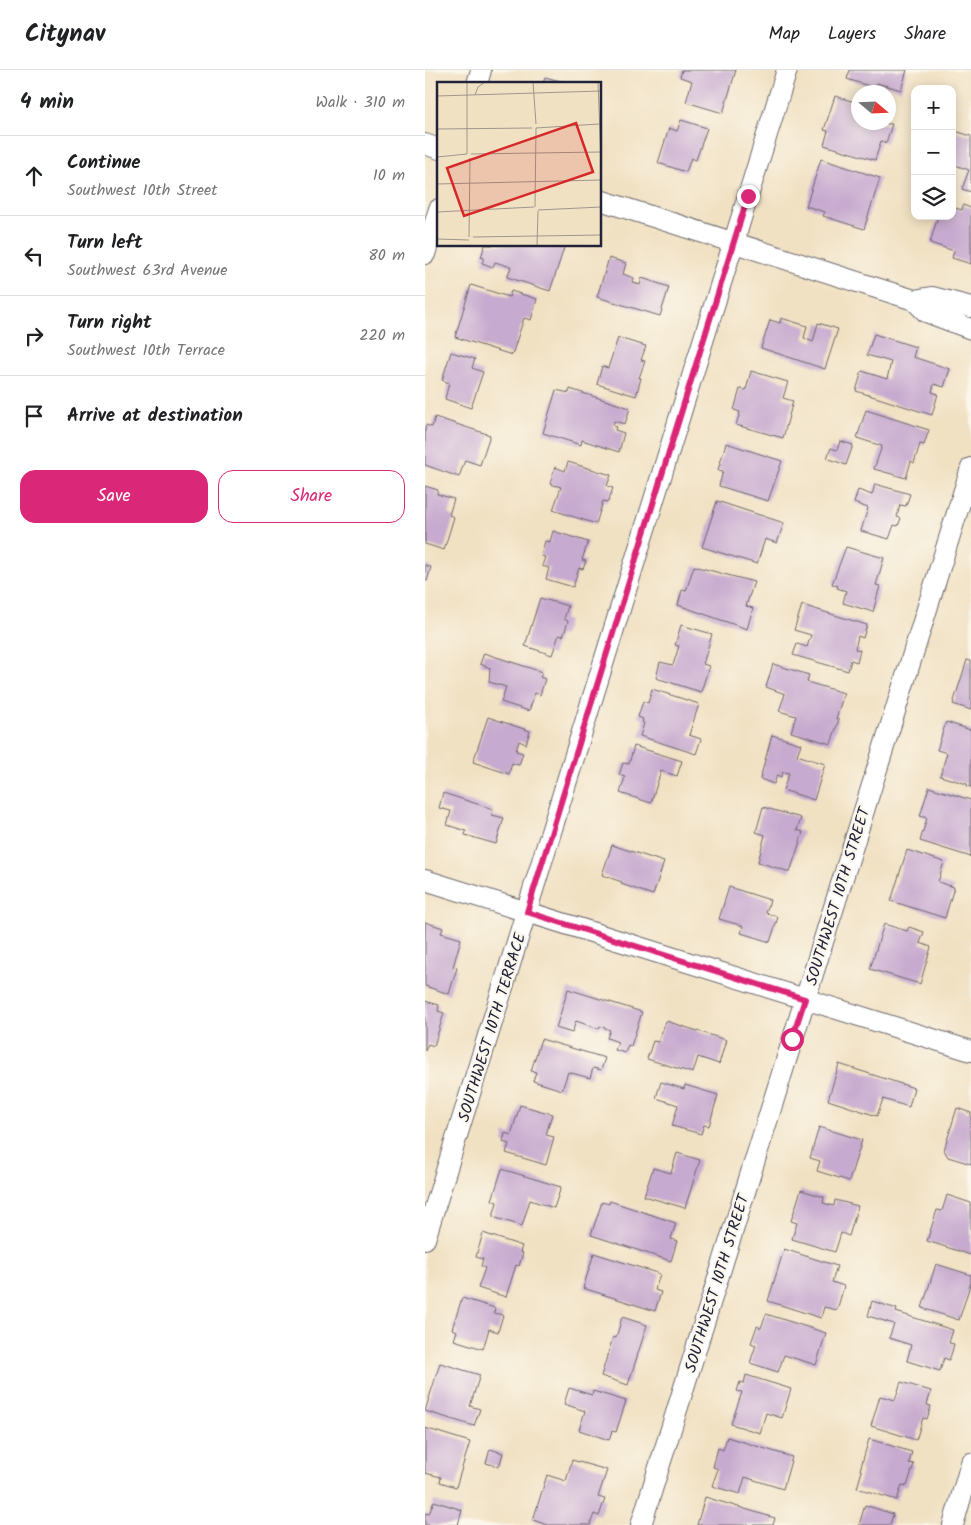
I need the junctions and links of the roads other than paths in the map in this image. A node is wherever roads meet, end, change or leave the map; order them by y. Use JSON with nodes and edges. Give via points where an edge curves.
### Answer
{"nodes":[{"id":1,"x":787,"y":70,"type":"edge"},
{"id":2,"x":425,"y":144,"type":"edge"},
{"id":3,"x":437,"y":148,"type":"edge"},
{"id":4,"x":601,"y":200,"type":"edge"},
{"id":5,"x":437,"y":215,"type":"edge"},
{"id":6,"x":734,"y":242,"type":"junction"},
{"id":7,"x":425,"y":254,"type":"edge"},
{"id":8,"x":914,"y":300,"type":"junction"},
{"id":9,"x":971,"y":307,"type":"edge"},
{"id":10,"x":971,"y":329,"type":"edge"},
{"id":11,"x":971,"y":468,"type":"edge"},
{"id":12,"x":425,"y":880,"type":"edge"},
{"id":13,"x":527,"y":912,"type":"junction"},
{"id":14,"x":805,"y":999,"type":"junction"},
{"id":15,"x":971,"y":1052,"type":"edge"},
{"id":16,"x":425,"y":1239,"type":"edge"},
{"id":17,"x":971,"y":1463,"type":"edge"},
{"id":18,"x":641,"y":1525,"type":"edge"},
{"id":19,"x":953,"y":1525,"type":"edge"}],
"edges":[{"from":1,"to":6,"type":"street","name":"SOUTHWEST 10TH TERRACE"},
{"from":2,"to":3,"type":"street"},
{"from":4,"to":6,"type":"street"},
{"from":5,"to":7,"type":"street"},
{"from":6,"to":8,"type":"street"},
{"from":6,"to":13,"type":"street","name":"SOUTHWEST 10TH TERRACE"},
{"from":8,"to":9,"type":"street","via":[[932,297]]},
{"from":8,"to":10,"type":"street","via":[[927,312]]},
{"from":11,"to":14,"type":"street","name":"SOUTHWEST 10TH STREET"},
{"from":12,"to":13,"type":"street"},
{"from":13,"to":14,"type":"street"},
{"from":13,"to":16,"type":"street","name":"SOUTHWEST 10TH TERRACE"},
{"from":14,"to":15,"type":"street"},
{"from":14,"to":18,"type":"street","name":"SOUTHWEST 10TH STREET"},
{"from":17,"to":19,"type":"street"}]}
